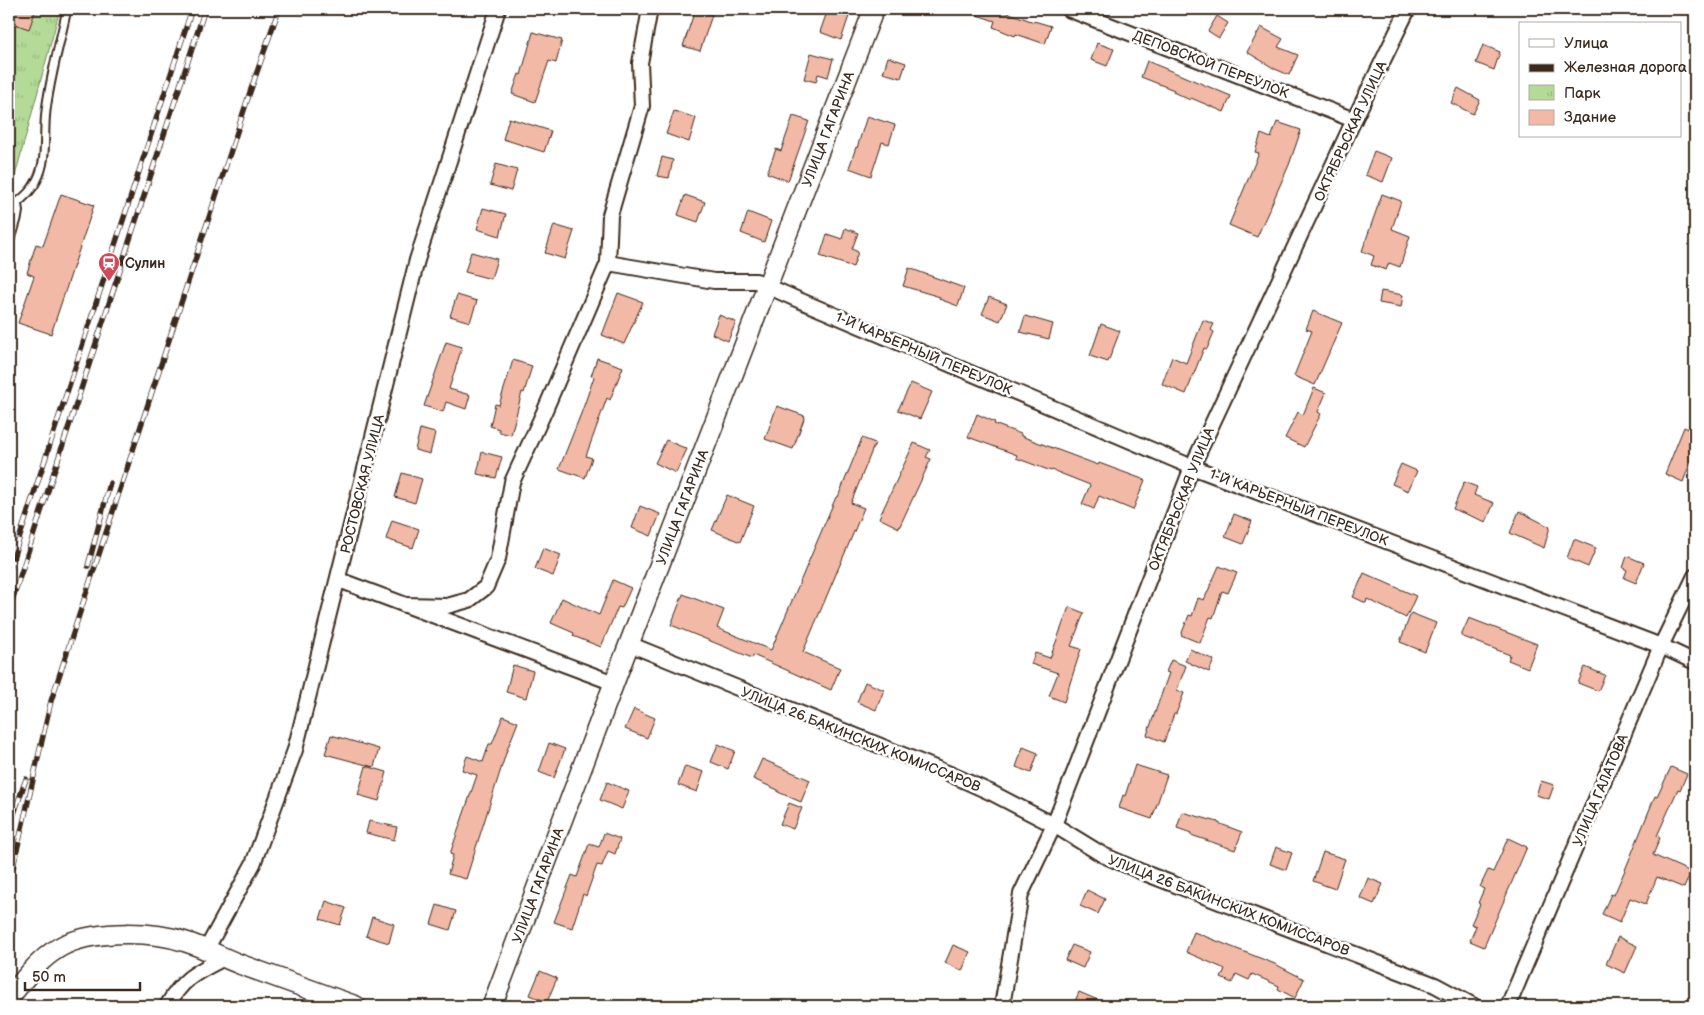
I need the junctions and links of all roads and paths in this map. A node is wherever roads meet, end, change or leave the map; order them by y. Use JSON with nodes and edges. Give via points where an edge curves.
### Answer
{"nodes":[{"id":1,"x":68,"y":9,"type":"edge"},
{"id":2,"x":498,"y":9,"type":"edge"},
{"id":3,"x":650,"y":9,"type":"edge"},
{"id":4,"x":874,"y":9,"type":"edge"},
{"id":5,"x":1068,"y":9,"type":"edge"},
{"id":6,"x":1408,"y":9,"type":"edge"},
{"id":7,"x":1354,"y":120,"type":"junction"},
{"id":8,"x":11,"y":204,"type":"edge"},
{"id":9,"x":9,"y":234,"type":"edge"},
{"id":10,"x":608,"y":263,"type":"junction"},
{"id":11,"x":768,"y":286,"type":"junction"},
{"id":12,"x":1192,"y":467,"type":"junction"},
{"id":13,"x":1695,"y":576,"type":"edge"},
{"id":14,"x":339,"y":580,"type":"junction"},
{"id":15,"x":405,"y":604,"type":"junction"},
{"id":16,"x":629,"y":644,"type":"junction"},
{"id":17,"x":1661,"y":646,"type":"junction"},
{"id":18,"x":1695,"y":662,"type":"edge"},
{"id":19,"x":614,"y":683,"type":"junction"},
{"id":20,"x":1054,"y":825,"type":"junction"},
{"id":21,"x":206,"y":950,"type":"junction"},
{"id":22,"x":224,"y":958,"type":"junction"},
{"id":23,"x":9,"y":998,"type":"edge"},
{"id":24,"x":167,"y":1006,"type":"edge"},
{"id":25,"x":356,"y":1006,"type":"edge"},
{"id":26,"x":492,"y":1006,"type":"edge"},
{"id":27,"x":1002,"y":1006,"type":"edge"},
{"id":28,"x":1474,"y":1006,"type":"edge"},
{"id":29,"x":1508,"y":1006,"type":"edge"}],
"edges":[{"from":1,"to":8,"type":"lane","via":[[46,113],[43,162],[33,188]]},
{"from":2,"to":14,"type":"street","name":"РОСТОВСКАЯ УЛИЦА","via":[[417,260]]},
{"from":3,"to":10,"type":"street","via":[[640,64],[642,106],[610,215]]},
{"from":4,"to":11,"type":"main road","name":"УЛИЦА ГАГАРИНА"},
{"from":5,"to":7,"type":"street","name":"ДЕПОВСКОЙ ПЕРЕУЛОК"},
{"from":6,"to":7,"type":"street","name":"ОКТЯБРЬСКАЯ УЛИЦА"},
{"from":7,"to":12,"type":"street","name":"ОКТЯБРЬСКАЯ УЛИЦА"},
{"from":8,"to":9,"type":"street","via":[[15,211]]},
{"from":10,"to":11,"type":"street","name":"1-Й КАРЬЕРНЫЙ ПЕРЕУЛОК","via":[[714,281],[756,281]]},
{"from":10,"to":15,"type":"street","via":[[512,482],[498,559],[486,587],[469,600],[447,606]]},
{"from":11,"to":12,"type":"street","name":"1-Й КАРЬЕРНЫЙ ПЕРЕУЛОК"},
{"from":11,"to":16,"type":"main road","name":"УЛИЦА ГАГАРИНА"},
{"from":12,"to":17,"type":"street","name":"1-Й КАРЬЕРНЫЙ ПЕРЕУЛОК"},
{"from":12,"to":20,"type":"street","name":"ОКТЯБРЬСКАЯ УЛИЦА"},
{"from":13,"to":17,"type":"street","name":"УЛИЦА ГАЛАТОВА"},
{"from":14,"to":15,"type":"street"},
{"from":14,"to":21,"type":"street","name":"РОСТОВСКАЯ УЛИЦА","via":[[295,750],[277,801],[253,864]]},
{"from":15,"to":19,"type":"street"},
{"from":16,"to":19,"type":"main road","name":"УЛИЦА ГАГАРИНА"},
{"from":16,"to":20,"type":"street","name":"УЛИЦА 26 БАКИНСКИХ КОМИССАРОВ","via":[[950,774]]},
{"from":17,"to":18,"type":"street","name":"1-Й КАРЬЕРНЫЙ ПЕРЕУЛОК"},
{"from":17,"to":29,"type":"street","name":"УЛИЦА ГАЛАТОВА"},
{"from":19,"to":26,"type":"main road","name":"УЛИЦА ГАГАРИНА"},
{"from":20,"to":27,"type":"street","name":"ОКТЯБРЬСКАЯ УЛИЦА","via":[[1021,894]]},
{"from":20,"to":28,"type":"street","name":"УЛИЦА 26 БАКИНСКИХ КОМИССАРОВ","via":[[1103,855],[1142,872],[1435,985]]},
{"from":21,"to":22,"type":"main road"},
{"from":21,"to":23,"type":"main road","via":[[174,938],[149,935],[83,939],[49,954]]},
{"from":22,"to":24,"type":"street","via":[[198,971],[180,985]]},
{"from":22,"to":25,"type":"main road"}]}
